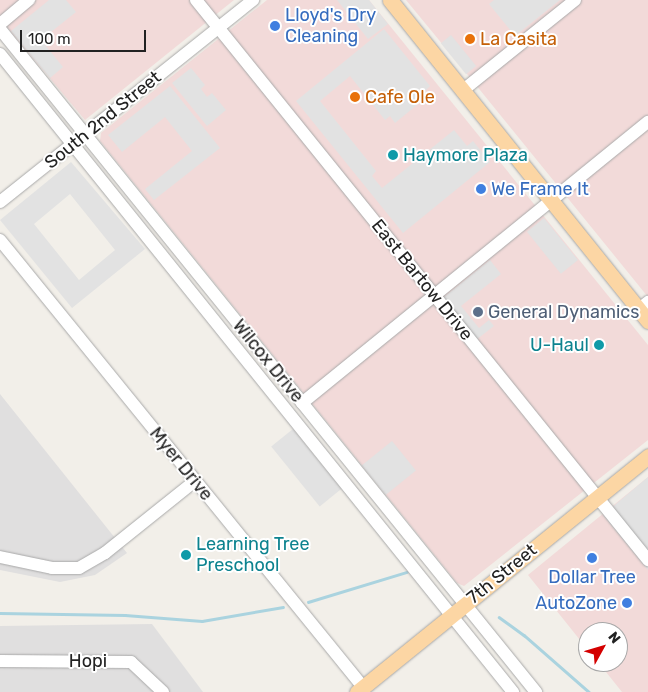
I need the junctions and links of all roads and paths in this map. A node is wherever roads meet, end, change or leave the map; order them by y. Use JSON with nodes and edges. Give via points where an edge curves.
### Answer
{"nodes":[{"id":1,"x":29,"y":0,"type":"edge"},
{"id":2,"x":196,"y":0,"type":"edge"},
{"id":3,"x":253,"y":0,"type":"edge"},
{"id":4,"x":390,"y":0,"type":"edge"},
{"id":5,"x":575,"y":0,"type":"edge"},
{"id":6,"x":0,"y":24,"type":"edge"},
{"id":7,"x":219,"y":28,"type":"junction"},
{"id":8,"x":0,"y":29,"type":"edge"},
{"id":9,"x":0,"y":54,"type":"edge"},
{"id":10,"x":462,"y":91,"type":"junction"},
{"id":11,"x":648,"y":122,"type":"edge"},
{"id":12,"x":85,"y":135,"type":"junction"},
{"id":13,"x":72,"y":145,"type":"junction"},
{"id":14,"x":550,"y":199,"type":"junction"},
{"id":15,"x":0,"y":202,"type":"edge"},
{"id":16,"x":0,"y":240,"type":"edge"},
{"id":17,"x":433,"y":294,"type":"junction"},
{"id":18,"x":645,"y":311,"type":"edge"},
{"id":19,"x":302,"y":403,"type":"junction"},
{"id":20,"x":648,"y":456,"type":"edge"},
{"id":21,"x":195,"y":481,"type":"junction"},
{"id":22,"x":597,"y":497,"type":"junction"},
{"id":23,"x":0,"y":557,"type":"edge"},
{"id":24,"x":648,"y":560,"type":"edge"},
{"id":25,"x":465,"y":604,"type":"junction"},
{"id":26,"x":451,"y":616,"type":"junction"},
{"id":27,"x":0,"y":661,"type":"edge"},
{"id":28,"x":360,"y":690,"type":"edge"},
{"id":29,"x":163,"y":692,"type":"edge"},
{"id":30,"x":514,"y":692,"type":"edge"},
{"id":31,"x":536,"y":692,"type":"edge"}],
"edges":[{"from":1,"to":6,"type":"street"},
{"from":2,"to":7,"type":"street","name":"East Bartow Drive"},
{"from":3,"to":7,"type":"street","name":"South 2nd Street"},
{"from":4,"to":10,"type":"main road"},
{"from":5,"to":10,"type":"street"},
{"from":7,"to":12,"type":"street","name":"South 2nd Street"},
{"from":7,"to":17,"type":"street","name":"East Bartow Drive"},
{"from":8,"to":12,"type":"street","name":"Wilcox Drive"},
{"from":9,"to":13,"type":"street","name":"Wilcox Drive"},
{"from":10,"to":14,"type":"main road"},
{"from":11,"to":14,"type":"street"},
{"from":12,"to":13,"type":"street","name":"South 2nd Street"},
{"from":12,"to":19,"type":"street","name":"Wilcox Drive"},
{"from":13,"to":15,"type":"street","name":"South 2nd Street"},
{"from":13,"to":26,"type":"street","name":"Wilcox Drive"},
{"from":14,"to":17,"type":"street"},
{"from":14,"to":18,"type":"main road"},
{"from":16,"to":21,"type":"street","name":"Myer Drive"},
{"from":17,"to":19,"type":"street"},
{"from":17,"to":22,"type":"street","name":"East Bartow Drive"},
{"from":19,"to":25,"type":"street","name":"Wilcox Drive"},
{"from":20,"to":22,"type":"main road","name":"7th Street"},
{"from":21,"to":23,"type":"street","via":[[105,554],[79,568],[52,568]]},
{"from":21,"to":28,"type":"street","name":"Myer Drive"},
{"from":22,"to":24,"type":"street","name":"East Bartow Drive"},
{"from":22,"to":25,"type":"main road","name":"7th Street"},
{"from":25,"to":26,"type":"main road","name":"7th Street"},
{"from":25,"to":31,"type":"street","name":"Wilcox Drive"},
{"from":26,"to":28,"type":"main road","name":"7th Street"},
{"from":26,"to":30,"type":"street","name":"Wilcox Drive"},
{"from":27,"to":29,"type":"street","name":"Hopi","via":[[131,662]]}]}
